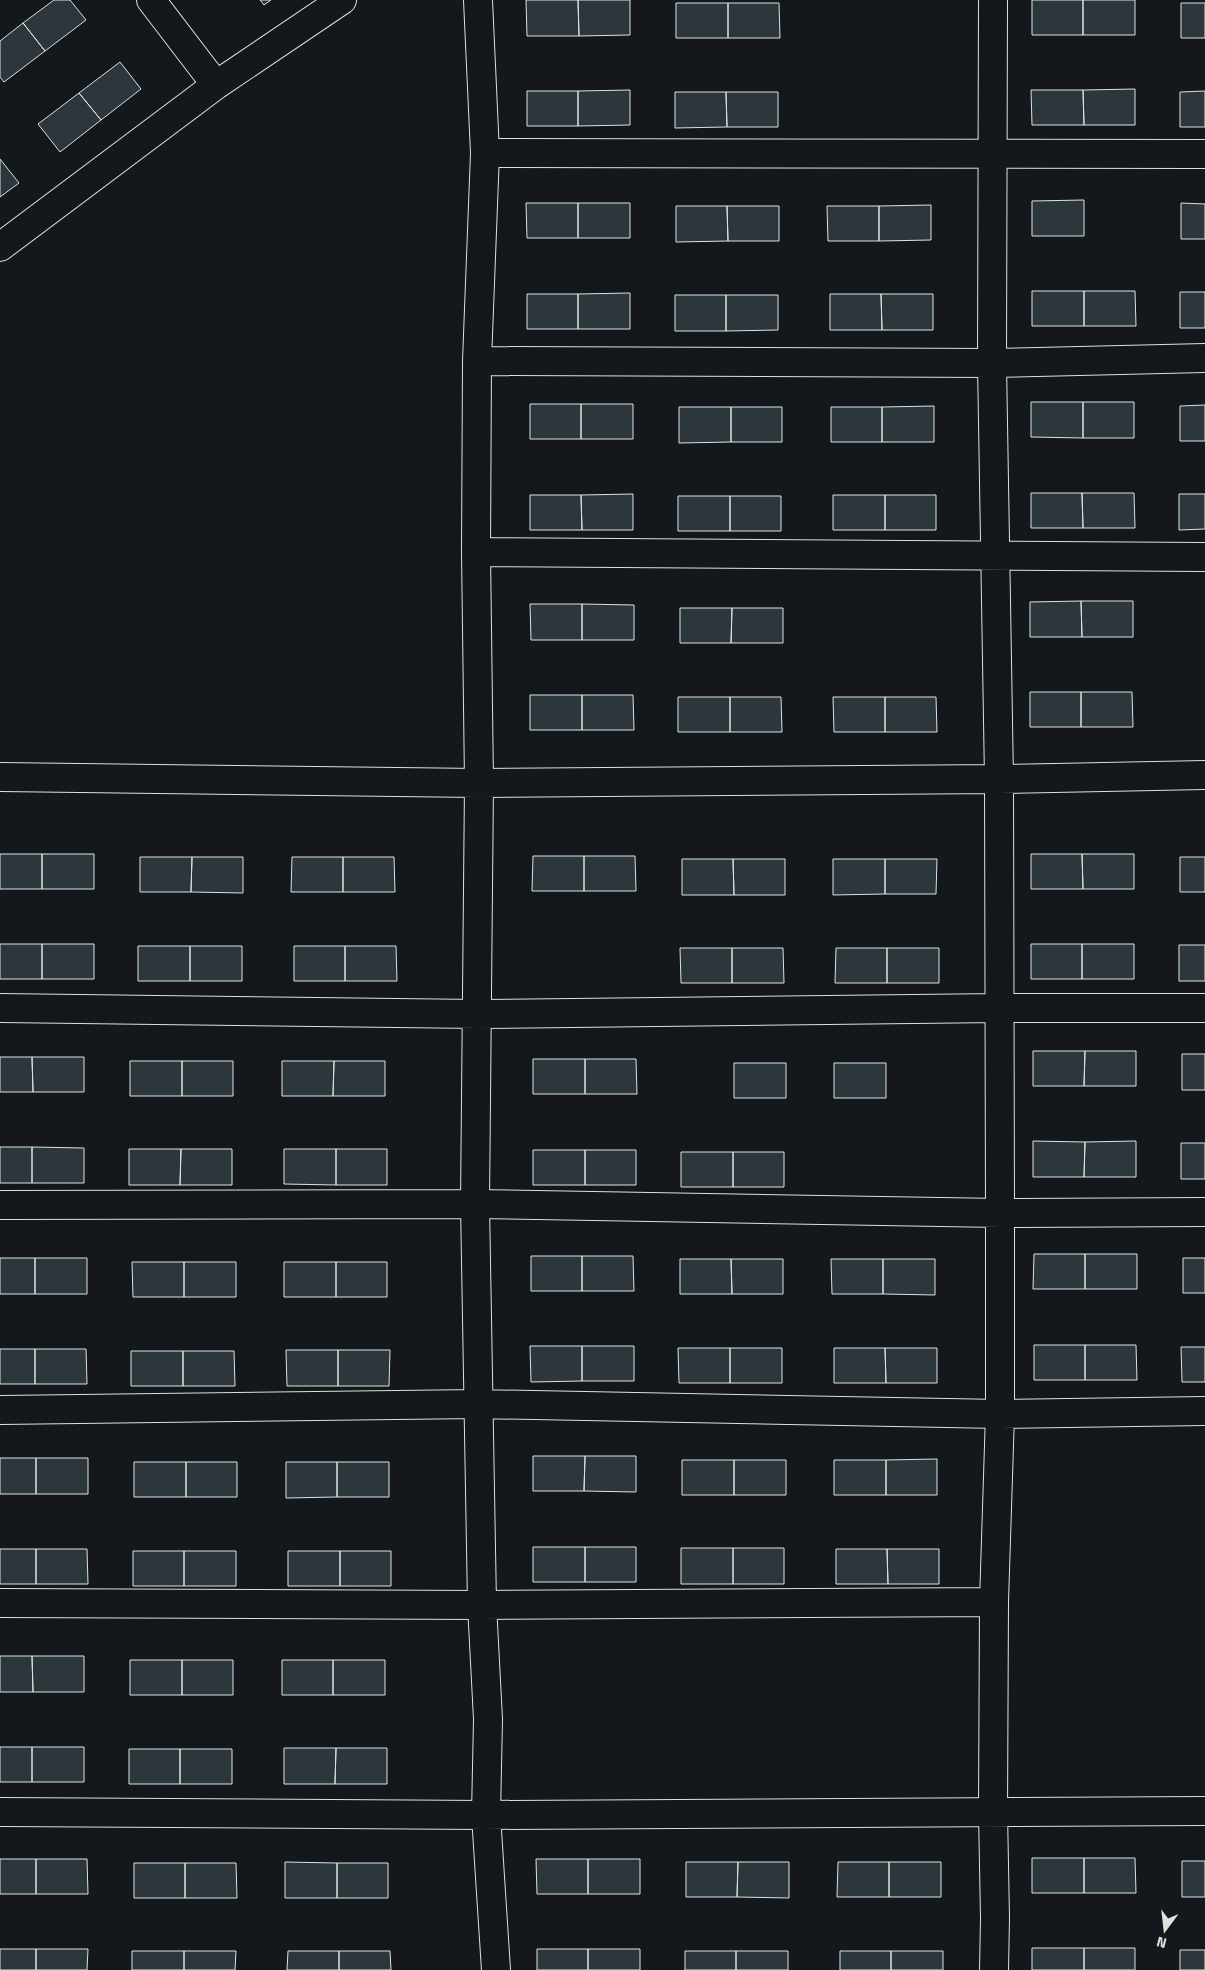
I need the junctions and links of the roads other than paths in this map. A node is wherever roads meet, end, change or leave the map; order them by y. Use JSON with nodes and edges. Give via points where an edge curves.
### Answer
{"nodes":[{"id":1,"x":151,"y":0,"type":"edge"},
{"id":2,"x":342,"y":0,"type":"edge"},
{"id":3,"x":478,"y":0,"type":"edge"},
{"id":4,"x":993,"y":0,"type":"edge"},
{"id":5,"x":216,"y":84,"type":"junction"},
{"id":6,"x":992,"y":152,"type":"junction"},
{"id":7,"x":485,"y":153,"type":"junction"},
{"id":8,"x":1205,"y":154,"type":"edge"},
{"id":9,"x":0,"y":247,"type":"edge"},
{"id":10,"x":1205,"y":358,"type":"edge"},
{"id":11,"x":477,"y":361,"type":"junction"},
{"id":12,"x":992,"y":362,"type":"junction"},
{"id":13,"x":476,"y":552,"type":"junction"},
{"id":14,"x":996,"y":555,"type":"junction"},
{"id":15,"x":1205,"y":556,"type":"edge"},
{"id":16,"x":1205,"y":775,"type":"edge"},
{"id":17,"x":0,"y":777,"type":"edge"},
{"id":18,"x":999,"y":779,"type":"junction"},
{"id":19,"x":479,"y":783,"type":"junction"},
{"id":20,"x":0,"y":1008,"type":"edge"},
{"id":21,"x":998,"y":1008,"type":"junction"},
{"id":22,"x":1205,"y":1008,"type":"edge"},
{"id":23,"x":478,"y":1014,"type":"junction"},
{"id":24,"x":475,"y":1204,"type":"junction"},
{"id":25,"x":0,"y":1205,"type":"edge"},
{"id":26,"x":1205,"y":1212,"type":"edge"},
{"id":27,"x":1000,"y":1213,"type":"junction"},
{"id":28,"x":477,"y":1404,"type":"junction"},
{"id":29,"x":0,"y":1410,"type":"edge"},
{"id":30,"x":1205,"y":1411,"type":"edge"},
{"id":31,"x":1000,"y":1414,"type":"junction"},
{"id":32,"x":994,"y":1602,"type":"junction"},
{"id":33,"x":0,"y":1603,"type":"edge"},
{"id":34,"x":482,"y":1605,"type":"junction"},
{"id":35,"x":1205,"y":1811,"type":"edge"},
{"id":36,"x":0,"y":1812,"type":"edge"},
{"id":37,"x":993,"y":1812,"type":"junction"},
{"id":38,"x":486,"y":1815,"type":"junction"},
{"id":39,"x":496,"y":1970,"type":"edge"},
{"id":40,"x":994,"y":1970,"type":"edge"}],
"edges":[{"from":1,"to":5,"type":"street"},
{"from":2,"to":5,"type":"street"},
{"from":3,"to":7,"type":"street"},
{"from":4,"to":6,"type":"street"},
{"from":5,"to":9,"type":"street"},
{"from":6,"to":7,"type":"street"},
{"from":6,"to":8,"type":"street"},
{"from":6,"to":12,"type":"street"},
{"from":7,"to":11,"type":"street"},
{"from":10,"to":12,"type":"street"},
{"from":11,"to":12,"type":"street"},
{"from":11,"to":13,"type":"street"},
{"from":12,"to":14,"type":"street"},
{"from":13,"to":14,"type":"street"},
{"from":13,"to":19,"type":"street"},
{"from":14,"to":15,"type":"street"},
{"from":14,"to":18,"type":"street"},
{"from":16,"to":18,"type":"street"},
{"from":17,"to":19,"type":"street"},
{"from":18,"to":19,"type":"street"},
{"from":18,"to":21,"type":"street"},
{"from":19,"to":23,"type":"street"},
{"from":20,"to":23,"type":"street"},
{"from":21,"to":22,"type":"street"},
{"from":21,"to":23,"type":"street"},
{"from":21,"to":27,"type":"street"},
{"from":23,"to":24,"type":"street"},
{"from":24,"to":25,"type":"street"},
{"from":24,"to":27,"type":"street"},
{"from":24,"to":28,"type":"street"},
{"from":26,"to":27,"type":"street"},
{"from":27,"to":31,"type":"street"},
{"from":28,"to":29,"type":"street"},
{"from":28,"to":31,"type":"street"},
{"from":28,"to":34,"type":"street"},
{"from":30,"to":31,"type":"street"},
{"from":31,"to":32,"type":"street"},
{"from":32,"to":34,"type":"street"},
{"from":32,"to":37,"type":"street"},
{"from":33,"to":34,"type":"street"},
{"from":34,"to":38,"type":"street","via":[[488,1719]]},
{"from":35,"to":37,"type":"street"},
{"from":36,"to":38,"type":"street"},
{"from":37,"to":38,"type":"street"},
{"from":37,"to":40,"type":"street"},
{"from":38,"to":39,"type":"street"}]}
